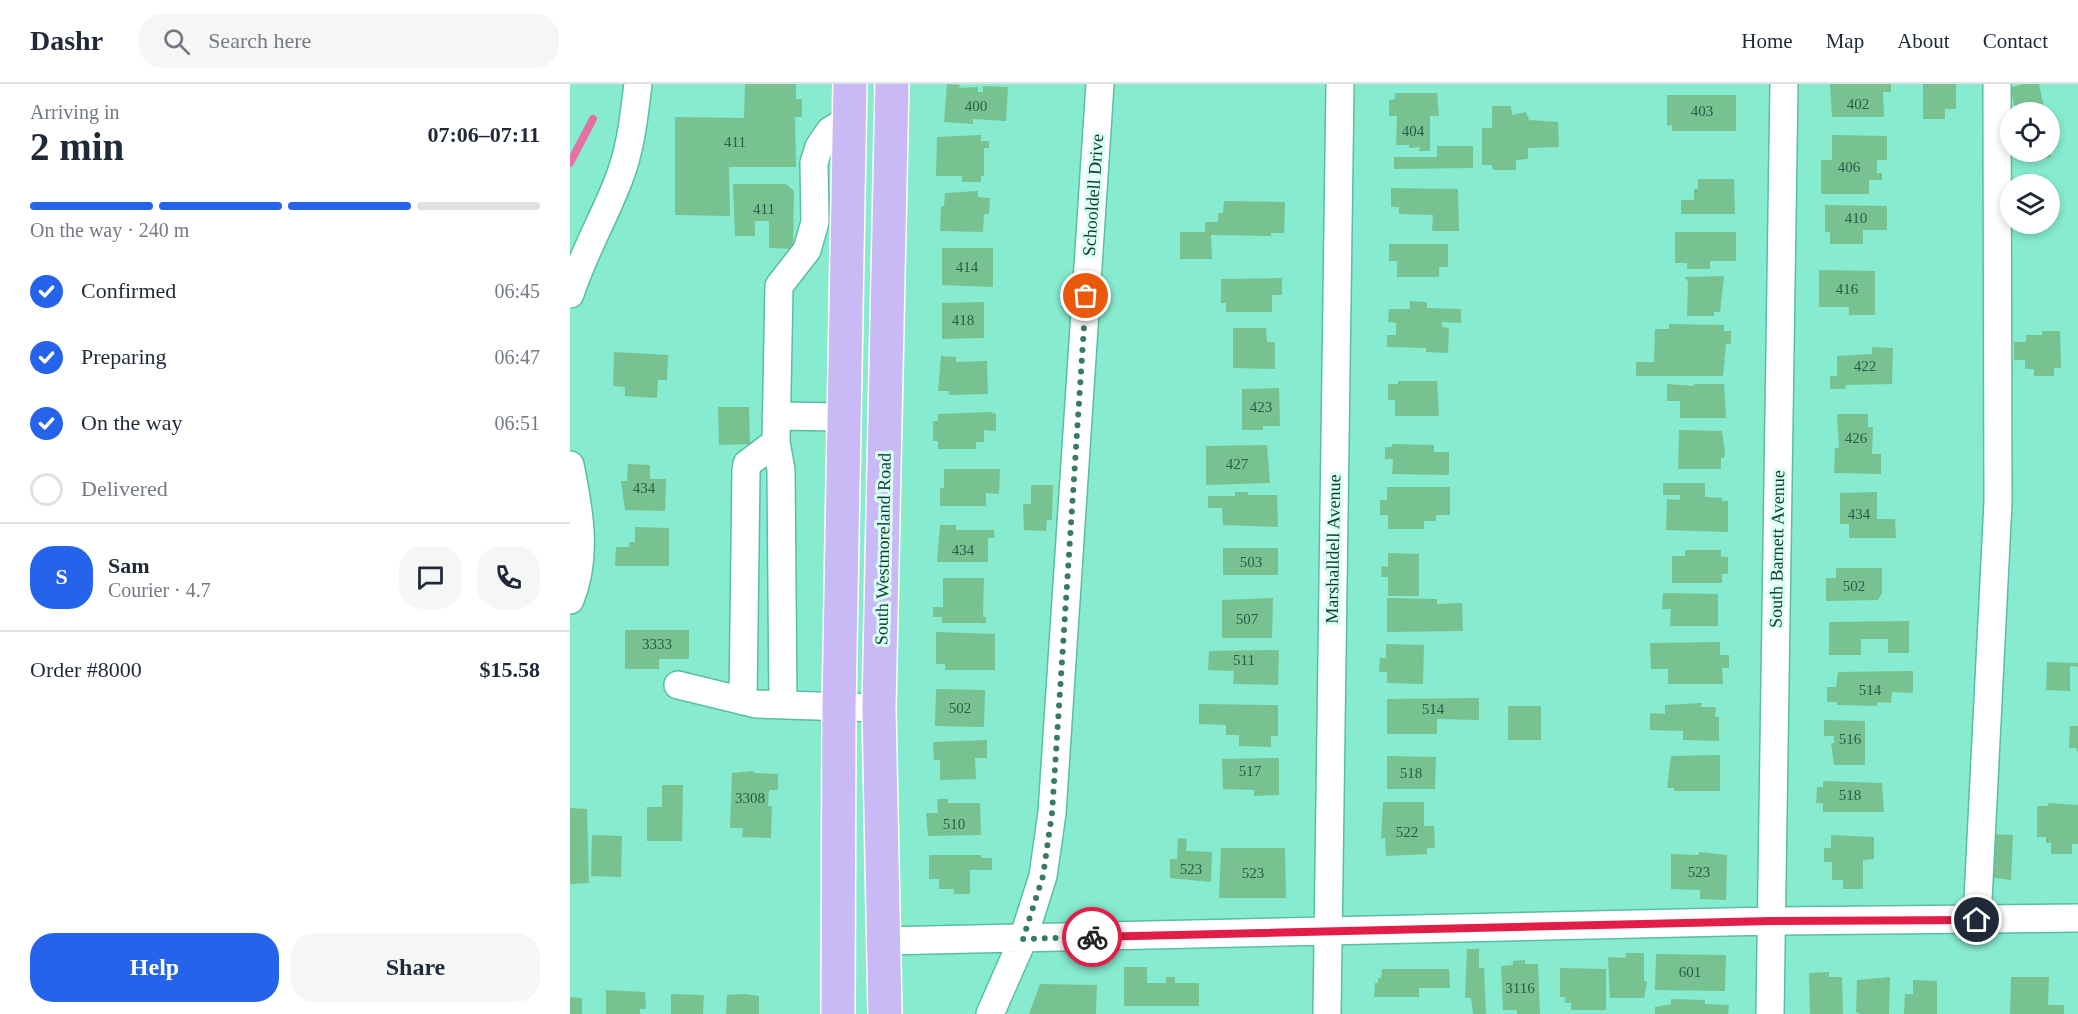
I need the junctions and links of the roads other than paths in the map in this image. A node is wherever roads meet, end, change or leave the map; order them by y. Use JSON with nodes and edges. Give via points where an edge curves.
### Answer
{"nodes":[{"id":1,"x":638,"y":84,"type":"edge"},
{"id":2,"x":850,"y":84,"type":"edge"},
{"id":3,"x":892,"y":84,"type":"edge"},
{"id":4,"x":1100,"y":84,"type":"edge"},
{"id":5,"x":1340,"y":84,"type":"edge"},
{"id":6,"x":1784,"y":84,"type":"edge"},
{"id":7,"x":1997,"y":84,"type":"edge"},
{"id":8,"x":849,"y":119,"type":"junction"},
{"id":9,"x":570,"y":294,"type":"edge"},
{"id":10,"x":844,"y":417,"type":"junction"},
{"id":11,"x":776,"y":429,"type":"junction"},
{"id":12,"x":570,"y":465,"type":"edge"},
{"id":13,"x":570,"y":600,"type":"edge"},
{"id":14,"x":678,"y":685,"type":"dead end"},
{"id":15,"x":743,"y":701,"type":"junction"},
{"id":16,"x":783,"y":705,"type":"junction"},
{"id":17,"x":839,"y":708,"type":"junction"},
{"id":18,"x":879,"y":708,"type":"junction"},
{"id":19,"x":2078,"y":918,"type":"edge"},
{"id":20,"x":1977,"y":920,"type":"junction"},
{"id":21,"x":1771,"y":921,"type":"junction"},
{"id":22,"x":1328,"y":931,"type":"junction"},
{"id":23,"x":1023,"y":939,"type":"junction"},
{"id":24,"x":884,"y":941,"type":"junction"},
{"id":25,"x":838,"y":1014,"type":"edge"},
{"id":26,"x":885,"y":1014,"type":"edge"},
{"id":27,"x":990,"y":1014,"type":"edge"},
{"id":28,"x":1327,"y":1014,"type":"edge"},
{"id":29,"x":1770,"y":1014,"type":"edge"}],
"edges":[{"from":1,"to":9,"type":"street","via":[[632,135],[620,178]]},
{"from":2,"to":8,"type":"main road"},
{"from":3,"to":18,"type":"main road","name":"South Westmoreland Road"},
{"from":4,"to":23,"type":"street","name":"Schooldell Drive","via":[[1052,813],[1043,876]]},
{"from":5,"to":22,"type":"street","name":"Marshalldell Avenue"},
{"from":6,"to":21,"type":"street","name":"South Barnett Avenue"},
{"from":7,"to":20,"type":"street","via":[[1998,502]]},
{"from":8,"to":10,"type":"main road"},
{"from":8,"to":11,"type":"street","via":[[830,131],[819,147],[814,164],[815,222],[807,250],[779,286]]},
{"from":10,"to":11,"type":"street"},
{"from":10,"to":17,"type":"main road"},
{"from":11,"to":15,"type":"street","via":[[747,464],[746,471]]},
{"from":11,"to":16,"type":"street","via":[[781,470]]},
{"from":12,"to":13,"type":"street","via":[[580,531],[579,564]]},
{"from":14,"to":15,"type":"street"},
{"from":15,"to":16,"type":"street"},
{"from":16,"to":17,"type":"street"},
{"from":17,"to":18,"type":"street"},
{"from":17,"to":25,"type":"main road"},
{"from":18,"to":24,"type":"main road","name":"South Westmoreland Road"},
{"from":19,"to":20,"type":"street"},
{"from":20,"to":21,"type":"street"},
{"from":21,"to":22,"type":"street"},
{"from":21,"to":29,"type":"street","name":"South Barnett Avenue"},
{"from":22,"to":23,"type":"street"},
{"from":22,"to":28,"type":"street","name":"Marshalldell Avenue"},
{"from":23,"to":24,"type":"street"},
{"from":23,"to":27,"type":"street","name":"Schooldell Drive"},
{"from":24,"to":26,"type":"main road","name":"South Westmoreland Road"}]}
